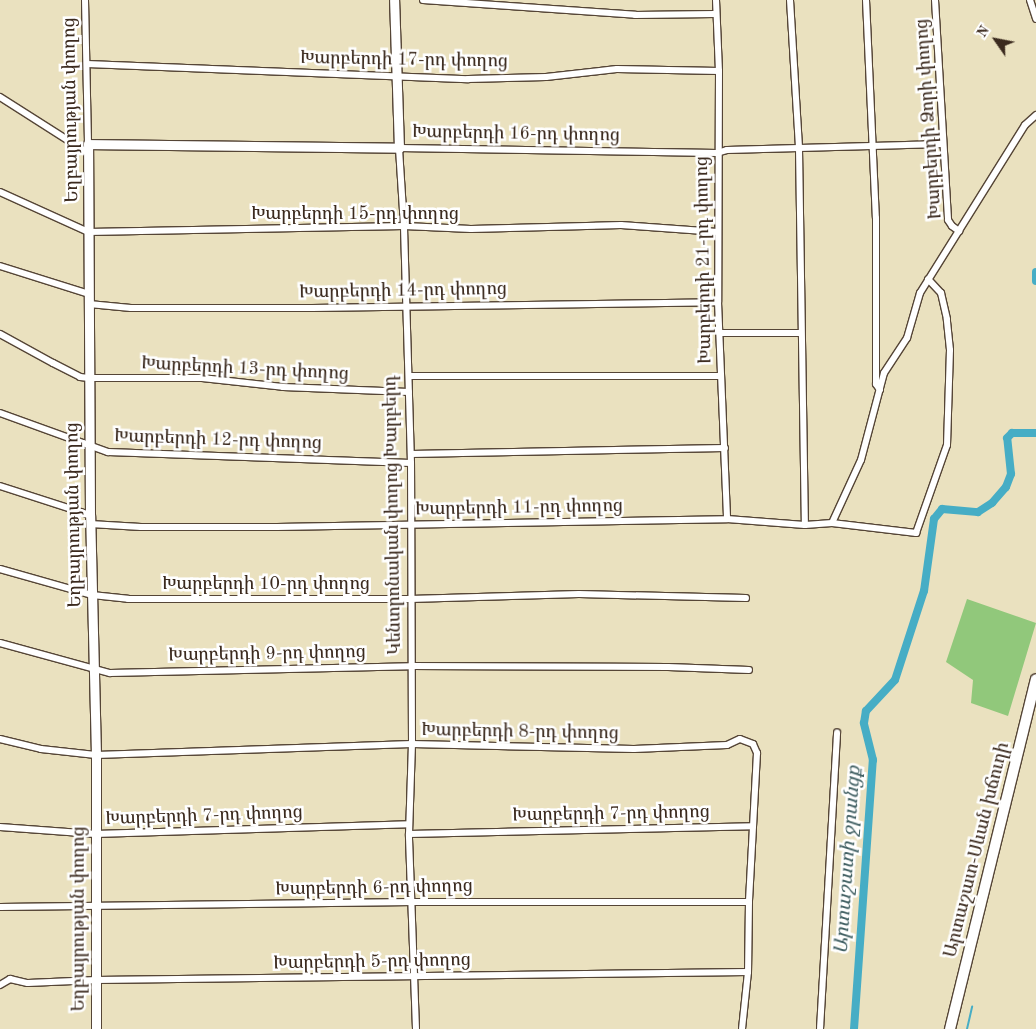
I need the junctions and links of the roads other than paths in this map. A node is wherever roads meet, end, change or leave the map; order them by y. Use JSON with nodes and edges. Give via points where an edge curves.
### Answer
{"nodes":[{"id":1,"x":85,"y":0,"type":"edge"},
{"id":2,"x":394,"y":0,"type":"edge"},
{"id":3,"x":423,"y":0,"type":"edge"},
{"id":4,"x":716,"y":0,"type":"edge"},
{"id":5,"x":790,"y":0,"type":"edge"},
{"id":6,"x":866,"y":0,"type":"edge"},
{"id":7,"x":935,"y":0,"type":"edge"},
{"id":8,"x":1030,"y":0,"type":"edge"},
{"id":9,"x":716,"y":14,"type":"junction"},
{"id":10,"x":1036,"y":19,"type":"edge"},
{"id":11,"x":87,"y":64,"type":"junction"},
{"id":12,"x":719,"y":70,"type":"junction"},
{"id":13,"x":396,"y":77,"type":"junction"},
{"id":14,"x":0,"y":97,"type":"edge"},
{"id":15,"x":1036,"y":115,"type":"edge"},
{"id":16,"x":943,"y":144,"type":"junction"},
{"id":17,"x":872,"y":145,"type":"junction"},
{"id":18,"x":88,"y":148,"type":"junction"},
{"id":19,"x":399,"y":148,"type":"junction"},
{"id":20,"x":799,"y":149,"type":"junction"},
{"id":21,"x":717,"y":153,"type":"junction"},
{"id":22,"x":0,"y":192,"type":"edge"},
{"id":23,"x":404,"y":226,"type":"junction"},
{"id":24,"x":959,"y":231,"type":"junction"},
{"id":25,"x":88,"y":232,"type":"junction"},
{"id":26,"x":718,"y":232,"type":"junction"},
{"id":27,"x":0,"y":266,"type":"edge"},
{"id":28,"x":928,"y":279,"type":"junction"},
{"id":29,"x":89,"y":294,"type":"junction"},
{"id":30,"x":718,"y":302,"type":"junction"},
{"id":31,"x":89,"y":304,"type":"junction"},
{"id":32,"x":406,"y":306,"type":"junction"},
{"id":33,"x":800,"y":333,"type":"junction"},
{"id":34,"x":0,"y":334,"type":"edge"},
{"id":35,"x":720,"y":334,"type":"junction"},
{"id":36,"x":408,"y":376,"type":"junction"},
{"id":37,"x":721,"y":376,"type":"junction"},
{"id":38,"x":89,"y":378,"type":"junction"},
{"id":39,"x":880,"y":390,"type":"junction"},
{"id":40,"x":409,"y":392,"type":"junction"},
{"id":41,"x":0,"y":413,"type":"edge"},
{"id":42,"x":90,"y":446,"type":"junction"},
{"id":43,"x":725,"y":448,"type":"junction"},
{"id":44,"x":411,"y":454,"type":"junction"},
{"id":45,"x":411,"y":463,"type":"junction"},
{"id":46,"x":0,"y":486,"type":"edge"},
{"id":47,"x":727,"y":519,"type":"junction"},
{"id":48,"x":90,"y":520,"type":"junction"},
{"id":49,"x":832,"y":523,"type":"junction"},
{"id":50,"x":412,"y":525,"type":"junction"},
{"id":51,"x":805,"y":525,"type":"junction"},
{"id":52,"x":0,"y":569,"type":"edge"},
{"id":53,"x":92,"y":595,"type":"junction"},
{"id":54,"x":746,"y":598,"type":"dead end"},
{"id":55,"x":410,"y":599,"type":"junction"},
{"id":56,"x":0,"y":643,"type":"edge"},
{"id":57,"x":411,"y":666,"type":"junction"},
{"id":58,"x":93,"y":669,"type":"junction"},
{"id":59,"x":749,"y":670,"type":"dead end"},
{"id":60,"x":1036,"y":680,"type":"edge"},
{"id":61,"x":836,"y":732,"type":"dead end"},
{"id":62,"x":0,"y":739,"type":"edge"},
{"id":63,"x":412,"y":744,"type":"junction"},
{"id":64,"x":96,"y":755,"type":"junction"},
{"id":65,"x":409,"y":824,"type":"junction"},
{"id":66,"x":753,"y":826,"type":"junction"},
{"id":67,"x":0,"y":827,"type":"edge"},
{"id":68,"x":95,"y":834,"type":"junction"},
{"id":69,"x":410,"y":834,"type":"junction"},
{"id":70,"x":413,"y":902,"type":"junction"},
{"id":71,"x":748,"y":902,"type":"junction"},
{"id":72,"x":0,"y":907,"type":"edge"},
{"id":73,"x":95,"y":907,"type":"junction"},
{"id":74,"x":748,"y":972,"type":"junction"},
{"id":75,"x":415,"y":976,"type":"junction"},
{"id":76,"x":96,"y":980,"type":"junction"},
{"id":77,"x":0,"y":985,"type":"edge"},
{"id":78,"x":96,"y":1029,"type":"edge"},
{"id":79,"x":416,"y":1029,"type":"edge"},
{"id":80,"x":742,"y":1029,"type":"edge"},
{"id":81,"x":820,"y":1029,"type":"edge"},
{"id":82,"x":950,"y":1029,"type":"edge"}],
"edges":[{"from":1,"to":11,"type":"street","name":"Եղբայրության փողոց"},
{"from":2,"to":13,"type":"street","name":"Կենտրոնական փողոց Խարբերդ"},
{"from":3,"to":9,"type":"street","via":[[635,15]]},
{"from":4,"to":9,"type":"street","name":"Խարբերդի 21-րդ փողոց"},
{"from":5,"to":20,"type":"street"},
{"from":6,"to":17,"type":"street"},
{"from":7,"to":16,"type":"street","name":"Խարբերդի Ձորի փողոց"},
{"from":8,"to":10,"type":"street"},
{"from":9,"to":12,"type":"street","name":"Խարբերդի 21-րդ փողոց"},
{"from":11,"to":13,"type":"street","name":"Խարբերդի 17-րդ փողոց"},
{"from":11,"to":18,"type":"street","name":"Եղբայրության փողոց"},
{"from":12,"to":13,"type":"street","name":"Խարբերդի 17-րդ փողոց","via":[[618,70],[546,77],[468,79]]},
{"from":12,"to":21,"type":"street","name":"Խարբերդի 21-րդ փողոց"},
{"from":13,"to":19,"type":"street","name":"Կենտրոնական փողոց Խարբերդ"},
{"from":14,"to":18,"type":"street"},
{"from":15,"to":24,"type":"street","via":[[1024,125]]},
{"from":16,"to":17,"type":"street","name":"Խարբերդի 16-րդ փողոց"},
{"from":16,"to":24,"type":"street","name":"Խարբերդի Ձորի փողոց","via":[[948,220]]},
{"from":17,"to":20,"type":"street","name":"Խարբերդի 16-րդ փողոց"},
{"from":17,"to":39,"type":"street","via":[[876,218],[876,384]]},
{"from":18,"to":19,"type":"street","name":"Խարբերդի 16-րդ փողոց"},
{"from":18,"to":25,"type":"street","name":"Եղբայրության փողոց"},
{"from":19,"to":21,"type":"street","name":"Խարբերդի 16-րդ փողոց"},
{"from":19,"to":23,"type":"street","name":"Կենտրոնական փողոց Խարբերդ"},
{"from":20,"to":21,"type":"street","name":"Խարբերդի 16-րդ փողոց","via":[[726,150]]},
{"from":20,"to":33,"type":"street"},
{"from":21,"to":26,"type":"street","name":"Խարբերդի 21-րդ փողոց"},
{"from":22,"to":25,"type":"street","name":"Խարբերդի 15-րդ փողոց"},
{"from":23,"to":25,"type":"street","name":"Խարբերդի 15-րդ փողոց"},
{"from":23,"to":26,"type":"street","name":"Խարբերդի 15-րդ փողոց","via":[[471,229],[621,225]]},
{"from":23,"to":32,"type":"street","name":"Կենտրոնական փողոց Խարբերդ"},
{"from":24,"to":28,"type":"street"},
{"from":25,"to":29,"type":"street","name":"Եղբայրության փողոց"},
{"from":26,"to":30,"type":"street","name":"Խարբերդի 21-րդ փողոց"},
{"from":27,"to":29,"type":"street"},
{"from":28,"to":39,"type":"street","via":[[920,293],[907,338],[884,374]]},
{"from":28,"to":49,"type":"street","name":"Խարբերդի 11-րդ փողոց","via":[[941,293],[950,350],[947,446],[932,493],[916,533]]},
{"from":29,"to":31,"type":"street","name":"Եղբայրության փողոց"},
{"from":30,"to":32,"type":"street","name":"Խարբերդի 14-րդ փողոց"},
{"from":30,"to":35,"type":"street","name":"Խարբերդի 21-րդ փողոց"},
{"from":31,"to":32,"type":"street","name":"Խարբերդի 14-րդ փողոց","via":[[131,308]]},
{"from":31,"to":38,"type":"street","name":"Եղբայրության փողոց"},
{"from":32,"to":36,"type":"street","name":"Կենտրոնական փողոց Խարբերդ"},
{"from":33,"to":35,"type":"street"},
{"from":33,"to":51,"type":"street"},
{"from":34,"to":38,"type":"street","name":"Խարբերդի 13-րդ փողոց","via":[[53,363]]},
{"from":35,"to":37,"type":"street","name":"Խարբերդի 21-րդ փողոց"},
{"from":36,"to":37,"type":"street"},
{"from":36,"to":40,"type":"street","name":"Կենտրոնական փողոց Խարբերդ"},
{"from":37,"to":43,"type":"street","name":"Խարբերդի 21-րդ փողոց"},
{"from":38,"to":40,"type":"street","name":"Խարբերդի 13-րդ փողոց","via":[[202,378],[283,387]]},
{"from":38,"to":42,"type":"street","name":"Եղբայրության փողոց"},
{"from":39,"to":49,"type":"street","via":[[861,460]]},
{"from":40,"to":44,"type":"street","name":"Կենտրոնական փողոց Խարբերդ"},
{"from":41,"to":42,"type":"street","name":"Խարբերդի 12-րդ փողոց"},
{"from":42,"to":45,"type":"street","name":"Խարբերդի 12-րդ փողոց","via":[[108,452]]},
{"from":42,"to":48,"type":"street","name":"Եղբայրության փողոց"},
{"from":43,"to":44,"type":"street"},
{"from":43,"to":47,"type":"street","name":"Խարբերդի 21-րդ փողոց"},
{"from":44,"to":45,"type":"street","name":"Կենտրոնական փողոց Խարբերդ"},
{"from":45,"to":50,"type":"street","name":"Կենտրոնական փողոց Խարբերդ"},
{"from":46,"to":48,"type":"street","name":"Խարբերդի 11-րդ փողոց"},
{"from":47,"to":50,"type":"street","name":"Խարբերդի 11-րդ փողոց"},
{"from":47,"to":51,"type":"street","name":"Խարբերդի 11-րդ փողոց"},
{"from":48,"to":50,"type":"street","name":"Խարբերդի 11-րդ փողոց","via":[[160,527]]},
{"from":48,"to":53,"type":"street","name":"Եղբայրության փողոց"},
{"from":49,"to":51,"type":"street","name":"Խարբերդի 11-րդ փողոց"},
{"from":50,"to":55,"type":"street","name":"Կենտրոնական փողոց Խարբերդ"},
{"from":52,"to":53,"type":"street","name":"Խարբերդի 10-րդ փողոց"},
{"from":53,"to":55,"type":"street","name":"Խարբերդի 10-րդ փողոց","via":[[128,599]]},
{"from":53,"to":58,"type":"street","name":"Եղբայրության փողոց"},
{"from":54,"to":55,"type":"street","name":"Խարբերդի 10-րդ փողոց","via":[[579,594]]},
{"from":55,"to":57,"type":"street","name":"Կենտրոնական փողոց Խարբերդ"},
{"from":56,"to":58,"type":"street","name":"Խարբերդի 9-րդ փողոց"},
{"from":57,"to":58,"type":"street","name":"Խարբերդի 9-րդ փողոց","via":[[110,673]]},
{"from":57,"to":59,"type":"street","name":"Խարբերդի 9-րդ փողոց"},
{"from":57,"to":63,"type":"street","name":"Կենտրոնական փողոց Խարբերդ"},
{"from":58,"to":64,"type":"street","name":"Եղբայրության փողոց"},
{"from":60,"to":82,"type":"main road","name":"Արտաշատ-Սևան խճուղի"},
{"from":61,"to":81,"type":"street"},
{"from":62,"to":64,"type":"street","name":"Խարբերդի 8-րդ փողոց","via":[[41,749]]},
{"from":63,"to":64,"type":"street","name":"Խարբերդի 8-րդ փողոց"},
{"from":63,"to":65,"type":"street","name":"Կենտրոնական փողոց Խարբերդ"},
{"from":63,"to":66,"type":"street","name":"Խարբերդի 8-րդ փողոց","via":[[634,750],[727,744],[740,739],[753,744],[757,753]]},
{"from":64,"to":68,"type":"street","name":"Եղբայրության փողոց"},
{"from":65,"to":68,"type":"street","name":"Խարբերդի 7-րդ փողոց"},
{"from":65,"to":69,"type":"street","name":"Կենտրոնական փողոց Խարբերդ"},
{"from":66,"to":69,"type":"street","name":"Խարբերդի 7-րդ փողոց"},
{"from":66,"to":71,"type":"street","name":"Խարբերդի 8-րդ փողոց"},
{"from":67,"to":68,"type":"street","name":"Խարբերդի 7-րդ փողոց"},
{"from":68,"to":73,"type":"street","name":"Եղբայրության փողոց"},
{"from":69,"to":70,"type":"street","name":"Կենտրոնական փողոց Խարբերդ"},
{"from":70,"to":71,"type":"street","name":"Խարբերդի 6-րդ փողոց"},
{"from":70,"to":73,"type":"street","name":"Խարբերդի 6-րդ փողոց"},
{"from":70,"to":75,"type":"street","name":"Կենտրոնական փողոց Խարբերդ"},
{"from":71,"to":74,"type":"street","name":"Խարբերդի 8-րդ փողոց"},
{"from":72,"to":73,"type":"street","name":"Խարբերդի 6-րդ փողոց"},
{"from":73,"to":76,"type":"street","name":"Եղբայրության փողոց"},
{"from":74,"to":75,"type":"street","name":"Խարբերդի 5-րդ փողոց"},
{"from":74,"to":80,"type":"street","name":"Խարբերդի 8-րդ փողոց"},
{"from":75,"to":76,"type":"street","name":"Խարբերդի 5-րդ փողոց"},
{"from":75,"to":79,"type":"street","name":"Կենտրոնական փողոց Խարբերդ"},
{"from":76,"to":77,"type":"street","name":"Խարբերդի 5-րդ փողոց","via":[[28,983],[10,979]]},
{"from":76,"to":78,"type":"street","name":"Եղբայրության փողոց"}]}
